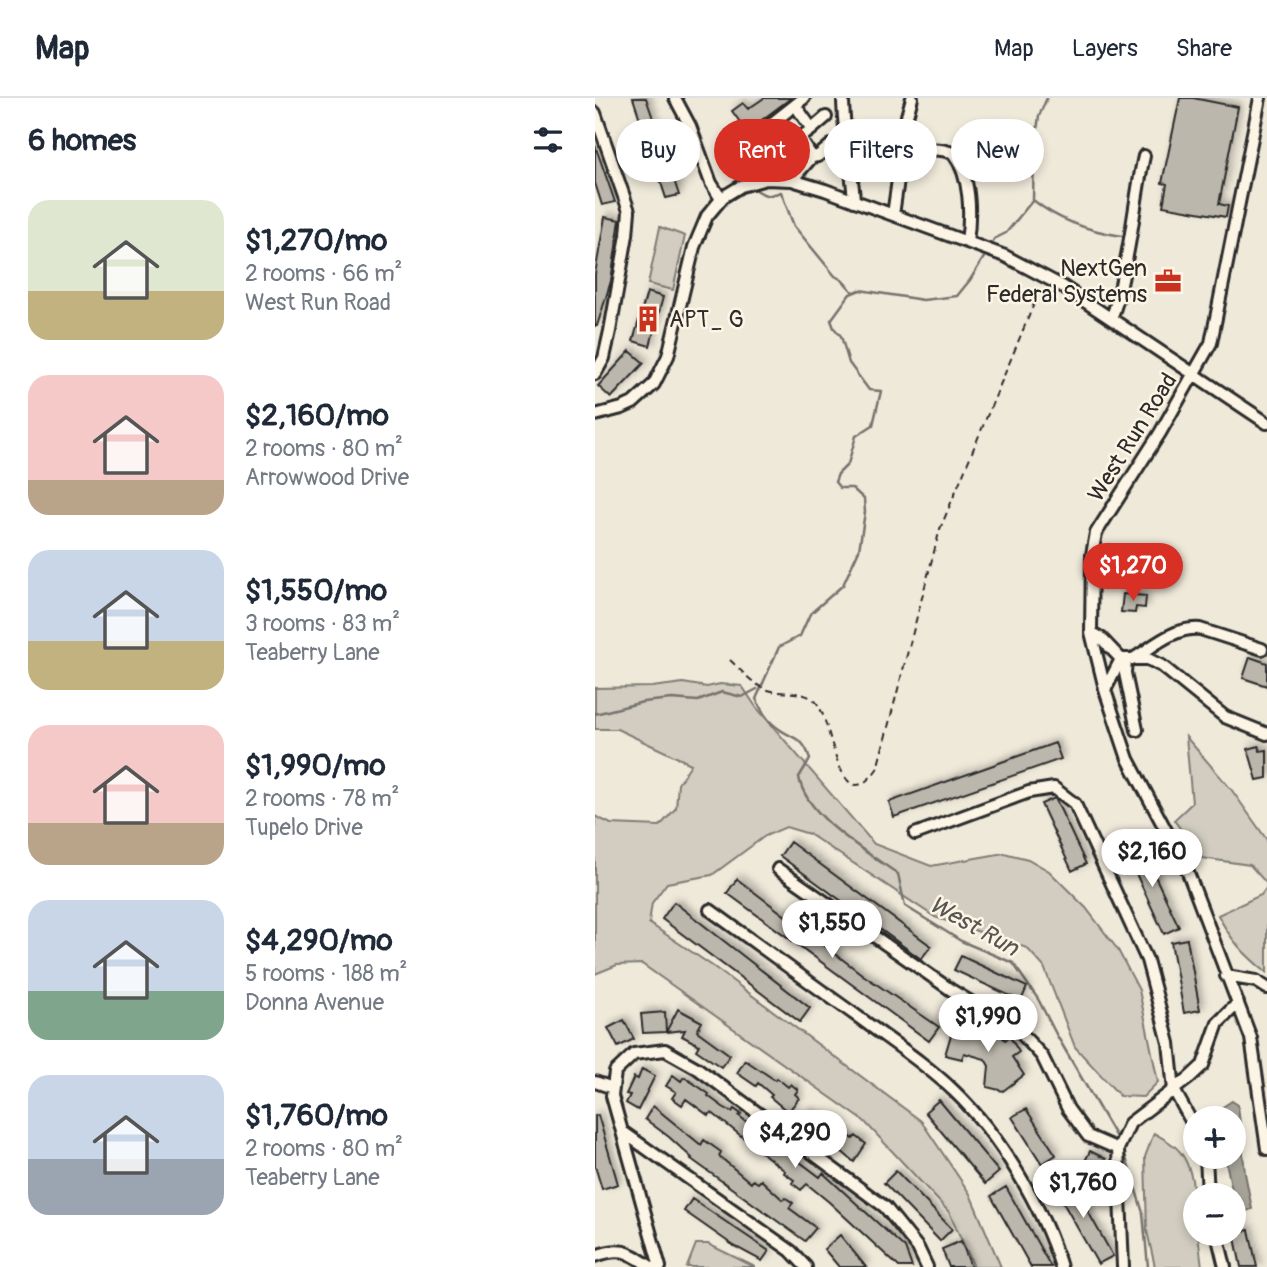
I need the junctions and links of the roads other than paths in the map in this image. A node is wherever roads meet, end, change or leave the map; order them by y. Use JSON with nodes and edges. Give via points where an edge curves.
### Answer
{"nodes":[{"id":1,"x":675,"y":98,"type":"edge"},
{"id":2,"x":843,"y":98,"type":"edge"},
{"id":3,"x":912,"y":98,"type":"edge"},
{"id":4,"x":1260,"y":98,"type":"edge"},
{"id":5,"x":799,"y":102,"type":"edge"},
{"id":6,"x":595,"y":113,"type":"edge"},
{"id":7,"x":826,"y":117,"type":"dead end"},
{"id":8,"x":777,"y":119,"type":"edge"},
{"id":9,"x":907,"y":119,"type":"edge"},
{"id":10,"x":812,"y":129,"type":"joint"},
{"id":11,"x":937,"y":149,"type":"edge"},
{"id":12,"x":824,"y":151,"type":"edge"},
{"id":13,"x":810,"y":154,"type":"edge"},
{"id":14,"x":1144,"y":156,"type":"dead end"},
{"id":15,"x":812,"y":157,"type":"junction"},
{"id":16,"x":810,"y":159,"type":"edge"},
{"id":17,"x":752,"y":182,"type":"edge"},
{"id":18,"x":798,"y":182,"type":"edge"},
{"id":19,"x":898,"y":182,"type":"edge"},
{"id":20,"x":721,"y":199,"type":"junction"},
{"id":21,"x":854,"y":201,"type":"junction"},
{"id":22,"x":893,"y":215,"type":"junction"},
{"id":23,"x":970,"y":244,"type":"junction"},
{"id":24,"x":1111,"y":318,"type":"junction"},
{"id":25,"x":595,"y":374,"type":"edge"},
{"id":26,"x":1195,"y":375,"type":"junction"},
{"id":27,"x":595,"y":415,"type":"edge"},
{"id":28,"x":1267,"y":423,"type":"edge"},
{"id":29,"x":1091,"y":632,"type":"junction"},
{"id":30,"x":1262,"y":649,"type":"dead end"},
{"id":31,"x":1127,"y":659,"type":"junction"},
{"id":32,"x":1105,"y":690,"type":"junction"},
{"id":33,"x":1137,"y":730,"type":"dead end"},
{"id":34,"x":1267,"y":734,"type":"edge"},
{"id":35,"x":915,"y":834,"type":"dead end"},
{"id":36,"x":778,"y":869,"type":"dead end"},
{"id":37,"x":710,"y":910,"type":"dead end"},
{"id":38,"x":1226,"y":976,"type":"junction"},
{"id":39,"x":1267,"y":988,"type":"edge"},
{"id":40,"x":1238,"y":1003,"type":"junction"},
{"id":41,"x":595,"y":1082,"type":"edge"},
{"id":42,"x":613,"y":1088,"type":"junction"},
{"id":43,"x":1174,"y":1090,"type":"junction"},
{"id":44,"x":1183,"y":1106,"type":"edge"},
{"id":45,"x":622,"y":1132,"type":"junction"},
{"id":46,"x":1118,"y":1149,"type":"junction"},
{"id":47,"x":1267,"y":1149,"type":"edge"},
{"id":48,"x":1220,"y":1246,"type":"edge"},
{"id":49,"x":595,"y":1256,"type":"edge"},
{"id":50,"x":651,"y":1267,"type":"edge"},
{"id":51,"x":660,"y":1267,"type":"edge"},
{"id":52,"x":806,"y":1267,"type":"edge"},
{"id":53,"x":927,"y":1267,"type":"edge"},
{"id":54,"x":1061,"y":1267,"type":"edge"},
{"id":55,"x":1123,"y":1267,"type":"edge"},
{"id":56,"x":1225,"y":1267,"type":"edge"}],
"edges":[{"from":1,"to":20,"type":"street"},
{"from":2,"to":21,"type":"street"},
{"from":3,"to":9,"type":"street"},
{"from":4,"to":26,"type":"street","name":"West Run Road","via":[[1246,143],[1211,343]]},
{"from":5,"to":8,"type":"street"},
{"from":5,"to":10,"type":"street"},
{"from":6,"to":25,"type":"street","via":[[629,211],[610,331]]},
{"from":7,"to":10,"type":"street"},
{"from":11,"to":23,"type":"street","via":[[953,153],[962,167]]},
{"from":12,"to":15,"type":"street"},
{"from":13,"to":15,"type":"street"},
{"from":14,"to":24,"type":"street","via":[[1128,254]]},
{"from":15,"to":16,"type":"street"},
{"from":17,"to":20,"type":"street"},
{"from":18,"to":21,"type":"street"},
{"from":19,"to":22,"type":"street"},
{"from":20,"to":27,"type":"street","via":[[707,216],[694,247],[676,328],[660,373],[633,402]]},
{"from":21,"to":22,"type":"street"},
{"from":22,"to":23,"type":"street"},
{"from":23,"to":24,"type":"street","via":[[1045,276]]},
{"from":24,"to":26,"type":"street"},
{"from":26,"to":28,"type":"street"},
{"from":26,"to":29,"type":"street","name":"West Run Road","via":[[1096,533]]},
{"from":29,"to":31,"type":"street"},
{"from":29,"to":32,"type":"street","name":"West Run Road"},
{"from":30,"to":31,"type":"street","via":[[1190,628]]},
{"from":31,"to":32,"type":"street"},
{"from":31,"to":33,"type":"street","via":[[1125,673]]},
{"from":31,"to":34,"type":"street","via":[[1148,659],[1162,666],[1225,717]]},
{"from":32,"to":38,"type":"street","name":"West Run Road","via":[[1128,759],[1187,870]]},
{"from":35,"to":43,"type":"street","via":[[1029,792],[1054,788],[1075,804],[1147,960],[1169,1043]]},
{"from":36,"to":46,"type":"street","via":[[951,990],[1019,1031],[1042,1056],[1068,1109],[1089,1136]]},
{"from":37,"to":54,"type":"street","via":[[954,1091],[986,1127],[1022,1183],[1053,1241]]},
{"from":38,"to":39,"type":"street","via":[[1256,981]]},
{"from":38,"to":40,"type":"street","name":"West Run Road"},
{"from":40,"to":43,"type":"street","via":[[1219,1023],[1203,1065]]},
{"from":40,"to":47,"type":"street","name":"West Run Road","via":[[1251,1038]]},
{"from":41,"to":42,"type":"street"},
{"from":42,"to":45,"type":"street"},
{"from":42,"to":53,"type":"street","via":[[615,1072],[634,1054],[665,1050],[697,1068],[885,1207],[918,1248]]},
{"from":43,"to":44,"type":"street"},
{"from":43,"to":46,"type":"street","via":[[1129,1123]]},
{"from":45,"to":51,"type":"street"},
{"from":45,"to":52,"type":"street","via":[[791,1251]]},
{"from":46,"to":55,"type":"street"},
{"from":48,"to":56,"type":"street"},
{"from":49,"to":50,"type":"street","via":[[612,1250],[633,1255]]}]}
